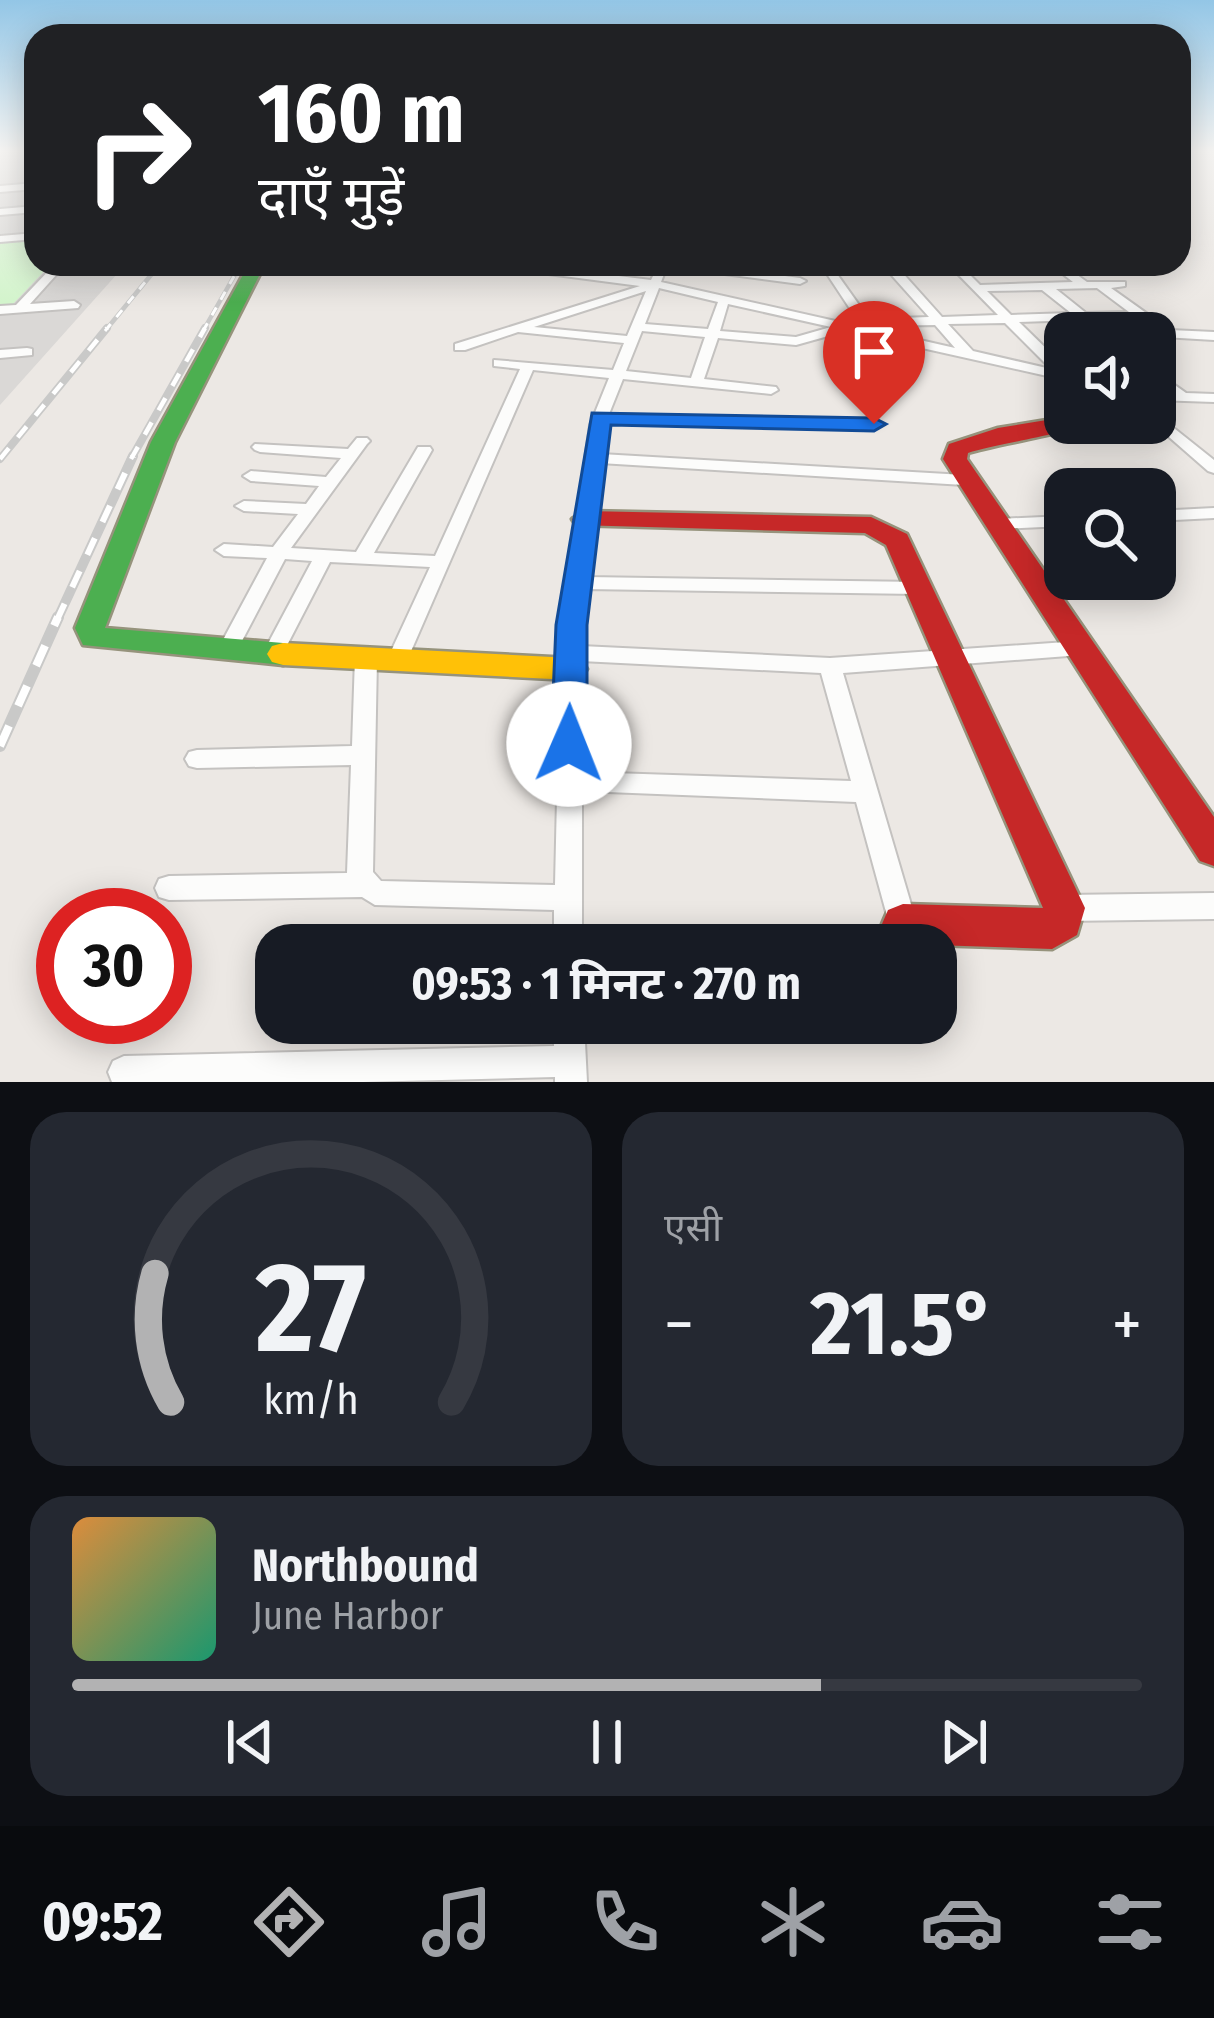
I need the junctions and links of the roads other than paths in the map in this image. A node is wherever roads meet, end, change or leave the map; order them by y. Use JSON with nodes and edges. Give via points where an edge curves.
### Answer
{"nodes":[{"id":1,"x":24,"y":210,"type":"edge"},
{"id":2,"x":13,"y":211,"type":"junction"},
{"id":3,"x":0,"y":212,"type":"edge"},
{"id":4,"x":0,"y":222,"type":"edge"},
{"id":5,"x":50,"y":276,"type":"edge"},
{"id":6,"x":251,"y":276,"type":"edge"},
{"id":7,"x":650,"y":276,"type":"edge"},
{"id":8,"x":654,"y":276,"type":"edge"},
{"id":9,"x":660,"y":276,"type":"edge"},
{"id":10,"x":769,"y":276,"type":"edge"},
{"id":11,"x":833,"y":276,"type":"edge"},
{"id":12,"x":899,"y":276,"type":"edge"},
{"id":13,"x":966,"y":276,"type":"edge"},
{"id":14,"x":1072,"y":276,"type":"edge"},
{"id":15,"x":779,"y":278,"type":"joint"},
{"id":16,"x":800,"y":281,"type":"dead end"},
{"id":17,"x":1121,"y":284,"type":"dead end"},
{"id":18,"x":1084,"y":285,"type":"junction"},
{"id":19,"x":1100,"y":285,"type":"junction"},
{"id":20,"x":1045,"y":286,"type":"junction"},
{"id":21,"x":978,"y":288,"type":"junction"},
{"id":22,"x":724,"y":300,"type":"junction"},
{"id":23,"x":74,"y":305,"type":"dead end"},
{"id":24,"x":19,"y":309,"type":"junction"},
{"id":25,"x":0,"y":310,"type":"edge"},
{"id":26,"x":1077,"y":312,"type":"edge"},
{"id":27,"x":1136,"y":312,"type":"edge"},
{"id":28,"x":793,"y":315,"type":"junction"},
{"id":29,"x":1044,"y":319,"type":"edge"},
{"id":30,"x":1010,"y":320,"type":"junction"},
{"id":31,"x":939,"y":322,"type":"junction"},
{"id":32,"x":845,"y":327,"type":"junction"},
{"id":33,"x":869,"y":328,"type":"junction"},
{"id":34,"x":516,"y":329,"type":"junction"},
{"id":35,"x":635,"y":333,"type":"junction"},
{"id":36,"x":713,"y":334,"type":"junction"},
{"id":37,"x":1176,"y":334,"type":"edge"},
{"id":38,"x":1214,"y":336,"type":"edge"},
{"id":39,"x":789,"y":340,"type":"junction"},
{"id":40,"x":460,"y":347,"type":"dead end"},
{"id":41,"x":27,"y":352,"type":"dead end"},
{"id":42,"x":0,"y":354,"type":"edge"},
{"id":43,"x":1044,"y":354,"type":"edge"},
{"id":44,"x":968,"y":355,"type":"junction"},
{"id":45,"x":786,"y":357,"type":"dead end"},
{"id":46,"x":499,"y":363,"type":"dead end"},
{"id":47,"x":527,"y":366,"type":"junction"},
{"id":48,"x":1044,"y":371,"type":"edge"},
{"id":49,"x":618,"y":375,"type":"junction"},
{"id":50,"x":696,"y":383,"type":"junction"},
{"id":51,"x":771,"y":391,"type":"dead end"},
{"id":52,"x":1176,"y":392,"type":"edge"},
{"id":53,"x":1214,"y":398,"type":"edge"},
{"id":54,"x":1186,"y":400,"type":"junction"},
{"id":55,"x":1176,"y":402,"type":"edge"},
{"id":56,"x":600,"y":418,"type":"junction"},
{"id":57,"x":874,"y":424,"type":"dead end"},
{"id":58,"x":1176,"y":425,"type":"edge"},
{"id":59,"x":1044,"y":429,"type":"edge"},
{"id":60,"x":260,"y":447,"type":"dead end"},
{"id":61,"x":424,"y":450,"type":"dead end"},
{"id":62,"x":594,"y":458,"type":"junction"},
{"id":63,"x":1214,"y":468,"type":"edge"},
{"id":64,"x":251,"y":476,"type":"dead end"},
{"id":65,"x":964,"y":480,"type":"junction"},
{"id":66,"x":327,"y":482,"type":"junction"},
{"id":67,"x":244,"y":506,"type":"dead end"},
{"id":68,"x":309,"y":509,"type":"junction"},
{"id":69,"x":1214,"y":513,"type":"edge"},
{"id":70,"x":1176,"y":515,"type":"edge"},
{"id":71,"x":585,"y":519,"type":"junction"},
{"id":72,"x":1044,"y":522,"type":"edge"},
{"id":73,"x":998,"y":524,"type":"junction"},
{"id":74,"x":224,"y":550,"type":"dead end"},
{"id":75,"x":280,"y":550,"type":"junction"},
{"id":76,"x":326,"y":554,"type":"junction"},
{"id":77,"x":363,"y":556,"type":"junction"},
{"id":78,"x":441,"y":562,"type":"junction"},
{"id":79,"x":577,"y":584,"type":"junction"},
{"id":80,"x":918,"y":588,"type":"junction"},
{"id":81,"x":1081,"y":648,"type":"junction"},
{"id":82,"x":226,"y":651,"type":"junction"},
{"id":83,"x":273,"y":653,"type":"junction"},
{"id":84,"x":946,"y":654,"type":"junction"},
{"id":85,"x":366,"y":658,"type":"junction"},
{"id":86,"x":398,"y":660,"type":"junction"},
{"id":87,"x":571,"y":661,"type":"junction"},
{"id":88,"x":830,"y":666,"type":"junction"},
{"id":89,"x":363,"y":754,"type":"junction"},
{"id":90,"x":197,"y":759,"type":"dead end"},
{"id":91,"x":568,"y":782,"type":"junction"},
{"id":92,"x":866,"y":792,"type":"junction"},
{"id":93,"x":1214,"y":849,"type":"edge"},
{"id":94,"x":364,"y":886,"type":"junction"},
{"id":95,"x":169,"y":887,"type":"dead end"},
{"id":96,"x":567,"y":898,"type":"junction"},
{"id":97,"x":1214,"y":906,"type":"edge"},
{"id":98,"x":1064,"y":908,"type":"junction"},
{"id":99,"x":568,"y":924,"type":"edge"},
{"id":100,"x":903,"y":924,"type":"edge"},
{"id":101,"x":957,"y":933,"type":"edge"},
{"id":102,"x":124,"y":1072,"type":"dead end"},
{"id":103,"x":571,"y":1072,"type":"edge"}],
"edges":[{"from":1,"to":2,"type":"street"},
{"from":2,"to":3,"type":"street"},
{"from":2,"to":4,"type":"street"},
{"from":5,"to":24,"type":"street"},
{"from":6,"to":82,"type":"street","via":[[176,414],[90,628],[108,643]]},
{"from":7,"to":34,"type":"street"},
{"from":8,"to":35,"type":"street"},
{"from":9,"to":22,"type":"street"},
{"from":10,"to":15,"type":"street"},
{"from":11,"to":33,"type":"street"},
{"from":12,"to":31,"type":"street"},
{"from":13,"to":21,"type":"street"},
{"from":14,"to":18,"type":"street"},
{"from":15,"to":16,"type":"street"},
{"from":17,"to":19,"type":"street"},
{"from":18,"to":19,"type":"street"},
{"from":18,"to":20,"type":"street"},
{"from":19,"to":27,"type":"street"},
{"from":20,"to":21,"type":"street"},
{"from":20,"to":26,"type":"street"},
{"from":21,"to":30,"type":"street"},
{"from":22,"to":28,"type":"street"},
{"from":22,"to":36,"type":"street"},
{"from":23,"to":24,"type":"street"},
{"from":24,"to":25,"type":"street"},
{"from":28,"to":32,"type":"street"},
{"from":28,"to":39,"type":"street"},
{"from":29,"to":30,"type":"street"},
{"from":30,"to":31,"type":"street"},
{"from":30,"to":43,"type":"street"},
{"from":31,"to":33,"type":"street"},
{"from":31,"to":44,"type":"street"},
{"from":32,"to":33,"type":"street"},
{"from":32,"to":39,"type":"street"},
{"from":33,"to":44,"type":"street"},
{"from":34,"to":35,"type":"street"},
{"from":34,"to":40,"type":"street"},
{"from":35,"to":36,"type":"street"},
{"from":35,"to":49,"type":"street"},
{"from":36,"to":39,"type":"street"},
{"from":36,"to":50,"type":"street"},
{"from":37,"to":38,"type":"street"},
{"from":39,"to":45,"type":"street"},
{"from":41,"to":42,"type":"street"},
{"from":44,"to":48,"type":"street"},
{"from":46,"to":47,"type":"street"},
{"from":47,"to":49,"type":"street"},
{"from":47,"to":78,"type":"street"},
{"from":49,"to":50,"type":"street"},
{"from":49,"to":56,"type":"street"},
{"from":50,"to":51,"type":"street"},
{"from":52,"to":54,"type":"street"},
{"from":53,"to":54,"type":"street"},
{"from":54,"to":55,"type":"street"},
{"from":56,"to":57,"type":"street"},
{"from":56,"to":62,"type":"street"},
{"from":58,"to":63,"type":"street"},
{"from":59,"to":65,"type":"street","via":[[964,445],[954,454]]},
{"from":60,"to":66,"type":"street","via":[[356,447]]},
{"from":61,"to":77,"type":"street"},
{"from":62,"to":65,"type":"street"},
{"from":62,"to":71,"type":"street"},
{"from":64,"to":66,"type":"street"},
{"from":65,"to":73,"type":"street"},
{"from":66,"to":68,"type":"street"},
{"from":67,"to":68,"type":"street"},
{"from":68,"to":75,"type":"street"},
{"from":69,"to":70,"type":"street"},
{"from":71,"to":79,"type":"street"},
{"from":71,"to":80,"type":"street","via":[[871,526],[897,540]]},
{"from":72,"to":73,"type":"street"},
{"from":73,"to":81,"type":"street"},
{"from":74,"to":75,"type":"street"},
{"from":75,"to":76,"type":"street"},
{"from":75,"to":82,"type":"street"},
{"from":76,"to":77,"type":"street"},
{"from":76,"to":83,"type":"street"},
{"from":77,"to":78,"type":"street"},
{"from":78,"to":86,"type":"street"},
{"from":79,"to":80,"type":"street"},
{"from":79,"to":87,"type":"street"},
{"from":80,"to":84,"type":"street"},
{"from":81,"to":84,"type":"street"},
{"from":81,"to":93,"type":"street"},
{"from":82,"to":83,"type":"street"},
{"from":83,"to":85,"type":"street"},
{"from":84,"to":88,"type":"street"},
{"from":84,"to":98,"type":"street"},
{"from":85,"to":86,"type":"street"},
{"from":85,"to":89,"type":"street"},
{"from":86,"to":87,"type":"street"},
{"from":87,"to":88,"type":"street"},
{"from":87,"to":91,"type":"street"},
{"from":88,"to":92,"type":"street"},
{"from":89,"to":90,"type":"street"},
{"from":89,"to":94,"type":"street"},
{"from":91,"to":92,"type":"street"},
{"from":91,"to":96,"type":"street"},
{"from":92,"to":100,"type":"street"},
{"from":94,"to":95,"type":"street"},
{"from":94,"to":96,"type":"street","via":[[375,893]]},
{"from":96,"to":99,"type":"street"},
{"from":97,"to":98,"type":"street"},
{"from":98,"to":101,"type":"street","via":[[1052,929]]},
{"from":102,"to":103,"type":"street"}]}
